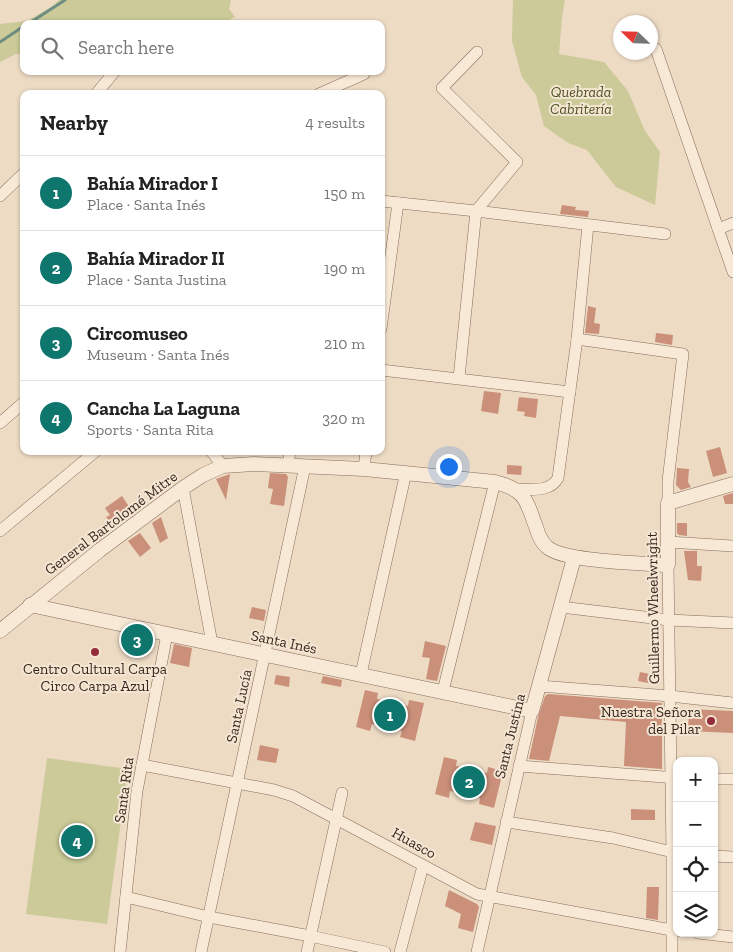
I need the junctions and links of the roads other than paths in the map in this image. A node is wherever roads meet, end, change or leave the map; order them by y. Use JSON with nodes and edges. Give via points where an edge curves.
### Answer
{"nodes":[{"id":1,"x":477,"y":52,"type":"dead end"},
{"id":2,"x":658,"y":55,"type":"edge"},
{"id":3,"x":112,"y":75,"type":"edge"},
{"id":4,"x":362,"y":75,"type":"edge"},
{"id":5,"x":99,"y":90,"type":"edge"},
{"id":6,"x":328,"y":90,"type":"edge"},
{"id":7,"x":20,"y":177,"type":"edge"},
{"id":8,"x":0,"y":196,"type":"edge"},
{"id":9,"x":385,"y":201,"type":"edge"},
{"id":10,"x":398,"y":203,"type":"junction"},
{"id":11,"x":476,"y":211,"type":"junction"},
{"id":12,"x":733,"y":223,"type":"edge"},
{"id":13,"x":588,"y":225,"type":"junction"},
{"id":14,"x":718,"y":229,"type":"junction"},
{"id":15,"x":665,"y":234,"type":"dead end"},
{"id":16,"x":733,"y":272,"type":"edge"},
{"id":17,"x":385,"y":299,"type":"edge"},
{"id":18,"x":577,"y":339,"type":"junction"},
{"id":19,"x":385,"y":370,"type":"edge"},
{"id":20,"x":460,"y":378,"type":"junction"},
{"id":21,"x":570,"y":392,"type":"junction"},
{"id":22,"x":20,"y":406,"type":"edge"},
{"id":23,"x":0,"y":423,"type":"edge"},
{"id":24,"x":91,"y":455,"type":"edge"},
{"id":25,"x":214,"y":455,"type":"edge"},
{"id":26,"x":366,"y":455,"type":"edge"},
{"id":27,"x":289,"y":458,"type":"edge"},
{"id":28,"x":223,"y":466,"type":"junction"},
{"id":29,"x":305,"y":466,"type":"junction"},
{"id":30,"x":364,"y":469,"type":"junction"},
{"id":31,"x":406,"y":472,"type":"junction"},
{"id":32,"x":495,"y":482,"type":"junction"},
{"id":33,"x":733,"y":484,"type":"edge"},
{"id":34,"x":184,"y":488,"type":"junction"},
{"id":35,"x":514,"y":489,"type":"junction"},
{"id":36,"x":668,"y":502,"type":"junction"},
{"id":37,"x":0,"y":531,"type":"edge"},
{"id":38,"x":668,"y":542,"type":"junction"},
{"id":39,"x":733,"y":546,"type":"edge"},
{"id":40,"x":574,"y":558,"type":"junction"},
{"id":41,"x":668,"y":565,"type":"junction"},
{"id":42,"x":30,"y":606,"type":"junction"},
{"id":43,"x":561,"y":607,"type":"junction"},
{"id":44,"x":669,"y":620,"type":"junction"},
{"id":45,"x":733,"y":623,"type":"edge"},
{"id":46,"x":0,"y":631,"type":"edge"},
{"id":47,"x":167,"y":634,"type":"junction"},
{"id":48,"x":212,"y":642,"type":"junction"},
{"id":49,"x":265,"y":654,"type":"junction"},
{"id":50,"x":361,"y":674,"type":"junction"},
{"id":51,"x":539,"y":686,"type":"junction"},
{"id":52,"x":443,"y":691,"type":"junction"},
{"id":53,"x":670,"y":696,"type":"junction"},
{"id":54,"x":733,"y":703,"type":"edge"},
{"id":55,"x":532,"y":711,"type":"junction"},
{"id":56,"x":673,"y":758,"type":"edge"},
{"id":57,"x":142,"y":765,"type":"junction"},
{"id":58,"x":519,"y":766,"type":"junction"},
{"id":59,"x":673,"y":778,"type":"edge"},
{"id":60,"x":718,"y":778,"type":"edge"},
{"id":61,"x":733,"y":779,"type":"edge"},
{"id":62,"x":237,"y":783,"type":"junction"},
{"id":63,"x":342,"y":794,"type":"dead end"},
{"id":64,"x":674,"y":802,"type":"edge"},
{"id":65,"x":337,"y":818,"type":"junction"},
{"id":66,"x":506,"y":822,"type":"junction"},
{"id":67,"x":675,"y":847,"type":"edge"},
{"id":68,"x":673,"y":853,"type":"edge"},
{"id":69,"x":718,"y":856,"type":"edge"},
{"id":70,"x":733,"y":857,"type":"edge"},
{"id":71,"x":423,"y":866,"type":"junction"},
{"id":72,"x":489,"y":896,"type":"junction"},
{"id":73,"x":126,"y":897,"type":"junction"},
{"id":74,"x":209,"y":917,"type":"junction"},
{"id":75,"x":673,"y":931,"type":"edge"},
{"id":76,"x":718,"y":935,"type":"edge"},
{"id":77,"x":733,"y":936,"type":"edge"},
{"id":78,"x":674,"y":937,"type":"edge"},
{"id":79,"x":309,"y":946,"type":"edge"},
{"id":80,"x":120,"y":952,"type":"edge"},
{"id":81,"x":201,"y":952,"type":"edge"},
{"id":82,"x":385,"y":952,"type":"edge"},
{"id":83,"x":400,"y":952,"type":"edge"},
{"id":84,"x":477,"y":952,"type":"edge"},
{"id":85,"x":672,"y":952,"type":"edge"}],
"edges":[{"from":1,"to":11,"type":"street","via":[[442,88],[517,162]]},
{"from":2,"to":14,"type":"street"},
{"from":3,"to":5,"type":"street"},
{"from":4,"to":6,"type":"street"},
{"from":7,"to":8,"type":"street"},
{"from":9,"to":10,"type":"street"},
{"from":10,"to":11,"type":"street"},
{"from":10,"to":17,"type":"street"},
{"from":11,"to":13,"type":"street"},
{"from":11,"to":20,"type":"street"},
{"from":12,"to":14,"type":"street"},
{"from":13,"to":15,"type":"street"},
{"from":13,"to":18,"type":"street"},
{"from":14,"to":16,"type":"street"},
{"from":18,"to":21,"type":"street"},
{"from":18,"to":36,"type":"street","name":"Guillermo Wheelwright","via":[[683,354]]},
{"from":19,"to":20,"type":"street"},
{"from":20,"to":21,"type":"street"},
{"from":21,"to":35,"type":"street","name":"General Bartolomé Mitre","via":[[555,484],[538,489]]},
{"from":22,"to":23,"type":"street"},
{"from":24,"to":37,"type":"street"},
{"from":25,"to":28,"type":"street"},
{"from":26,"to":30,"type":"street"},
{"from":27,"to":28,"type":"street","name":"General Bartolomé Mitre"},
{"from":27,"to":29,"type":"street","name":"General Bartolomé Mitre"},
{"from":28,"to":34,"type":"street","name":"General Bartolomé Mitre"},
{"from":29,"to":30,"type":"street","name":"General Bartolomé Mitre"},
{"from":29,"to":49,"type":"street","name":"Santa Lucía"},
{"from":30,"to":31,"type":"street","name":"General Bartolomé Mitre"},
{"from":31,"to":32,"type":"street","name":"General Bartolomé Mitre"},
{"from":31,"to":50,"type":"street"},
{"from":32,"to":35,"type":"street","name":"General Bartolomé Mitre"},
{"from":32,"to":52,"type":"street"},
{"from":33,"to":36,"type":"street"},
{"from":34,"to":42,"type":"street","name":"General Bartolomé Mitre"},
{"from":34,"to":48,"type":"street"},
{"from":35,"to":40,"type":"street","via":[[526,501],[548,548]]},
{"from":36,"to":38,"type":"street","name":"Guillermo Wheelwright"},
{"from":38,"to":39,"type":"street"},
{"from":38,"to":41,"type":"street","name":"Guillermo Wheelwright"},
{"from":40,"to":41,"type":"street"},
{"from":40,"to":43,"type":"street","name":"Santa Justina"},
{"from":41,"to":44,"type":"street","name":"Guillermo Wheelwright"},
{"from":42,"to":46,"type":"street","name":"General Bartolomé Mitre"},
{"from":42,"to":47,"type":"street","name":"Santa Inés"},
{"from":43,"to":44,"type":"street"},
{"from":43,"to":51,"type":"street","name":"Santa Justina"},
{"from":44,"to":45,"type":"street"},
{"from":44,"to":53,"type":"street","name":"Guillermo Wheelwright"},
{"from":47,"to":48,"type":"street","name":"Santa Inés"},
{"from":47,"to":57,"type":"street","name":"Santa Rita"},
{"from":48,"to":49,"type":"street","name":"Santa Inés"},
{"from":49,"to":50,"type":"street","name":"Santa Inés"},
{"from":49,"to":62,"type":"street","name":"Santa Lucía"},
{"from":50,"to":52,"type":"street","name":"Santa Inés"},
{"from":51,"to":53,"type":"street"},
{"from":51,"to":55,"type":"street","name":"Santa Justina"},
{"from":52,"to":55,"type":"street","name":"Santa Inés"},
{"from":53,"to":54,"type":"street"},
{"from":53,"to":56,"type":"street","name":"Guillermo Wheelwright"},
{"from":55,"to":58,"type":"street","name":"Santa Justina"},
{"from":57,"to":62,"type":"street","name":"Huasco"},
{"from":57,"to":73,"type":"street","name":"Santa Rita"},
{"from":58,"to":59,"type":"street"},
{"from":58,"to":66,"type":"street","name":"Santa Justina"},
{"from":60,"to":61,"type":"street"},
{"from":62,"to":65,"type":"street","name":"Huasco","via":[[293,796]]},
{"from":62,"to":74,"type":"street","name":"Santa Lucía"},
{"from":63,"to":65,"type":"street"},
{"from":64,"to":67,"type":"street","name":"Guillermo Wheelwright"},
{"from":65,"to":71,"type":"street","name":"Huasco"},
{"from":65,"to":79,"type":"street"},
{"from":66,"to":68,"type":"street","via":[[614,838]]},
{"from":66,"to":72,"type":"street","name":"Santa Justina"},
{"from":69,"to":70,"type":"street"},
{"from":71,"to":72,"type":"street","name":"Huasco","via":[[477,894]]},
{"from":71,"to":83,"type":"street"},
{"from":72,"to":75,"type":"street","name":"Huasco"},
{"from":72,"to":84,"type":"street","name":"Santa Justina"},
{"from":73,"to":74,"type":"street"},
{"from":73,"to":80,"type":"street","name":"Santa Rita"},
{"from":74,"to":79,"type":"street"},
{"from":74,"to":81,"type":"street","name":"Santa Lucía"},
{"from":76,"to":77,"type":"street"},
{"from":78,"to":85,"type":"street","name":"Guillermo Wheelwright"},
{"from":79,"to":82,"type":"street"}]}
